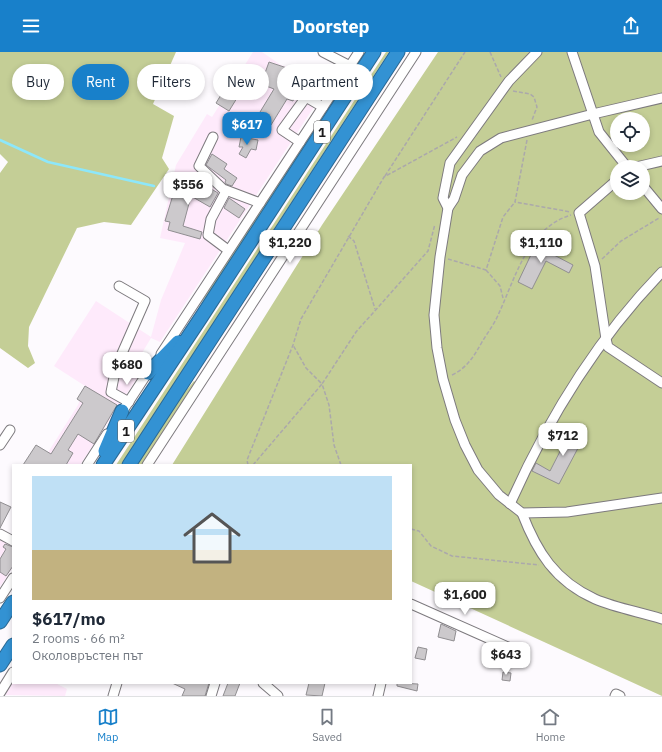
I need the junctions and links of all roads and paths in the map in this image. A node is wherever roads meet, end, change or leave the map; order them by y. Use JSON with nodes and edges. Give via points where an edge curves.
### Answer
{"nodes":[{"id":1,"x":323,"y":52,"type":"edge"},
{"id":2,"x":359,"y":52,"type":"edge"},
{"id":3,"x":374,"y":52,"type":"edge"},
{"id":4,"x":398,"y":52,"type":"edge"},
{"id":5,"x":416,"y":52,"type":"edge"},
{"id":6,"x":465,"y":52,"type":"edge"},
{"id":7,"x":490,"y":52,"type":"edge"},
{"id":8,"x":537,"y":52,"type":"edge"},
{"id":9,"x":572,"y":52,"type":"edge"},
{"id":10,"x":346,"y":64,"type":"edge"},
{"id":11,"x":351,"y":64,"type":"edge"},
{"id":12,"x":505,"y":87,"type":"junction"},
{"id":13,"x":662,"y":98,"type":"edge"},
{"id":14,"x":328,"y":100,"type":"edge"},
{"id":15,"x":323,"y":107,"type":"junction"},
{"id":16,"x":593,"y":114,"type":"junction"},
{"id":17,"x":529,"y":129,"type":"junction"},
{"id":18,"x":469,"y":135,"type":"junction"},
{"id":19,"x":213,"y":138,"type":"dead end"},
{"id":20,"x":300,"y":142,"type":"junction"},
{"id":21,"x":621,"y":160,"type":"edge"},
{"id":22,"x":662,"y":161,"type":"edge"},
{"id":23,"x":650,"y":164,"type":"edge"},
{"id":24,"x":384,"y":177,"type":"junction"},
{"id":25,"x":610,"y":186,"type":"edge"},
{"id":26,"x":226,"y":191,"type":"junction"},
{"id":27,"x":650,"y":195,"type":"edge"},
{"id":28,"x":515,"y":202,"type":"junction"},
{"id":29,"x":260,"y":203,"type":"junction"},
{"id":30,"x":448,"y":208,"type":"junction"},
{"id":31,"x":662,"y":210,"type":"edge"},
{"id":32,"x":579,"y":213,"type":"junction"},
{"id":33,"x":662,"y":216,"type":"edge"},
{"id":34,"x":436,"y":221,"type":"dead end"},
{"id":35,"x":348,"y":236,"type":"junction"},
{"id":36,"x":228,"y":250,"type":"junction"},
{"id":37,"x":440,"y":257,"type":"junction"},
{"id":38,"x":595,"y":266,"type":"junction"},
{"id":39,"x":486,"y":270,"type":"junction"},
{"id":40,"x":662,"y":272,"type":"edge"},
{"id":41,"x":119,"y":286,"type":"dead end"},
{"id":42,"x":504,"y":300,"type":"junction"},
{"id":43,"x":375,"y":309,"type":"junction"},
{"id":44,"x":202,"y":316,"type":"junction"},
{"id":45,"x":606,"y":340,"type":"junction"},
{"id":46,"x":293,"y":345,"type":"junction"},
{"id":47,"x":148,"y":373,"type":"junction"},
{"id":48,"x":443,"y":380,"type":"junction"},
{"id":49,"x":662,"y":383,"type":"edge"},
{"id":50,"x":322,"y":384,"type":"junction"},
{"id":51,"x":126,"y":406,"type":"junction"},
{"id":52,"x":10,"y":430,"type":"dead end"},
{"id":53,"x":0,"y":445,"type":"edge"},
{"id":54,"x":88,"y":464,"type":"edge"},
{"id":55,"x":99,"y":464,"type":"edge"},
{"id":56,"x":104,"y":464,"type":"edge"},
{"id":57,"x":130,"y":464,"type":"edge"},
{"id":58,"x":148,"y":464,"type":"edge"},
{"id":59,"x":248,"y":464,"type":"edge"},
{"id":60,"x":254,"y":464,"type":"edge"},
{"id":61,"x":341,"y":464,"type":"edge"},
{"id":62,"x":662,"y":498,"type":"edge"},
{"id":63,"x":510,"y":504,"type":"junction"},
{"id":64,"x":522,"y":513,"type":"junction"},
{"id":65,"x":412,"y":529,"type":"edge"},
{"id":66,"x":0,"y":534,"type":"edge"},
{"id":67,"x":12,"y":540,"type":"edge"},
{"id":68,"x":551,"y":567,"type":"junction"},
{"id":69,"x":12,"y":580,"type":"edge"},
{"id":70,"x":0,"y":598,"type":"edge"},
{"id":71,"x":12,"y":604,"type":"edge"},
{"id":72,"x":412,"y":604,"type":"edge"},
{"id":73,"x":662,"y":619,"type":"edge"},
{"id":74,"x":0,"y":622,"type":"edge"},
{"id":75,"x":12,"y":647,"type":"edge"},
{"id":76,"x":510,"y":648,"type":"dead end"},
{"id":77,"x":0,"y":665,"type":"edge"},
{"id":78,"x":12,"y":674,"type":"edge"},
{"id":79,"x":117,"y":684,"type":"edge"},
{"id":80,"x":215,"y":684,"type":"edge"},
{"id":81,"x":264,"y":684,"type":"edge"},
{"id":82,"x":381,"y":684,"type":"edge"},
{"id":83,"x":0,"y":693,"type":"edge"},
{"id":84,"x":113,"y":696,"type":"edge"},
{"id":85,"x":211,"y":696,"type":"edge"},
{"id":86,"x":278,"y":696,"type":"edge"},
{"id":87,"x":378,"y":696,"type":"edge"}],
"edges":[{"from":1,"to":10,"type":"street"},
{"from":2,"to":11,"type":"street"},
{"from":3,"to":44,"type":"highway","number":"1"},
{"from":4,"to":57,"type":"highway","number":"1"},
{"from":5,"to":58,"type":"street"},
{"from":6,"to":24,"type":"path"},
{"from":7,"to":12,"type":"path"},
{"from":8,"to":12,"type":"street"},
{"from":9,"to":16,"type":"street"},
{"from":12,"to":17,"type":"path","via":[[534,97],[536,107]]},
{"from":12,"to":18,"type":"street"},
{"from":13,"to":16,"type":"street"},
{"from":14,"to":15,"type":"street"},
{"from":15,"to":20,"type":"street"},
{"from":15,"to":20,"type":"street","via":[[306,97],[282,130]]},
{"from":16,"to":17,"type":"street"},
{"from":16,"to":21,"type":"street","via":[[599,132]]},
{"from":17,"to":28,"type":"path"},
{"from":17,"to":30,"type":"street","via":[[500,138],[480,151],[462,175],[454,199]]},
{"from":18,"to":24,"type":"path","via":[[458,136]]},
{"from":18,"to":30,"type":"street","via":[[450,163],[443,198]]},
{"from":19,"to":26,"type":"street","via":[[199,166]]},
{"from":20,"to":29,"type":"street"},
{"from":22,"to":23,"type":"street"},
{"from":24,"to":35,"type":"path"},
{"from":25,"to":32,"type":"street"},
{"from":26,"to":29,"type":"street"},
{"from":26,"to":36,"type":"street","via":[[211,219],[208,236]]},
{"from":27,"to":31,"type":"street"},
{"from":28,"to":32,"type":"path"},
{"from":28,"to":39,"type":"path","via":[[503,217]]},
{"from":29,"to":36,"type":"street"},
{"from":30,"to":37,"type":"street"},
{"from":32,"to":38,"type":"street"},
{"from":32,"to":42,"type":"path","via":[[559,219],[534,240]]},
{"from":33,"to":38,"type":"path","via":[[621,241]]},
{"from":34,"to":43,"type":"path","via":[[428,251]]},
{"from":35,"to":43,"type":"path","via":[[354,241]]},
{"from":35,"to":46,"type":"path","via":[[301,319]]},
{"from":36,"to":47,"type":"street"},
{"from":37,"to":39,"type":"path"},
{"from":37,"to":48,"type":"street","via":[[434,315]]},
{"from":38,"to":45,"type":"street"},
{"from":39,"to":42,"type":"path","via":[[500,286]]},
{"from":40,"to":45,"type":"street"},
{"from":41,"to":51,"type":"street","via":[[145,301],[116,367],[111,392]]},
{"from":42,"to":48,"type":"path","via":[[469,364]]},
{"from":43,"to":50,"type":"path","via":[[356,332]]},
{"from":44,"to":47,"type":"highway"},
{"from":44,"to":56,"type":"highway","number":"1"},
{"from":45,"to":49,"type":"street","via":[[608,347]]},
{"from":45,"to":63,"type":"street","via":[[571,391]]},
{"from":46,"to":50,"type":"path","via":[[306,368]]},
{"from":46,"to":59,"type":"path","via":[[247,460]]},
{"from":47,"to":51,"type":"street"},
{"from":48,"to":63,"type":"street","via":[[455,420],[478,470]]},
{"from":50,"to":60,"type":"path"},
{"from":50,"to":61,"type":"path","via":[[329,405],[334,445]]},
{"from":51,"to":54,"type":"street"},
{"from":51,"to":55,"type":"highway"},
{"from":52,"to":53,"type":"street"},
{"from":62,"to":64,"type":"street","via":[[566,512]]},
{"from":63,"to":64,"type":"street"},
{"from":64,"to":68,"type":"street","via":[[545,561]]},
{"from":65,"to":68,"type":"path","via":[[419,531],[431,546],[452,556]]},
{"from":66,"to":67,"type":"street"},
{"from":68,"to":73,"type":"street","via":[[564,580],[595,598]]},
{"from":69,"to":70,"type":"street"},
{"from":71,"to":74,"type":"highway"},
{"from":72,"to":76,"type":"street"},
{"from":75,"to":77,"type":"highway"},
{"from":78,"to":83,"type":"street"},
{"from":79,"to":84,"type":"street"},
{"from":80,"to":85,"type":"street"},
{"from":81,"to":86,"type":"street"},
{"from":82,"to":87,"type":"street"}]}
